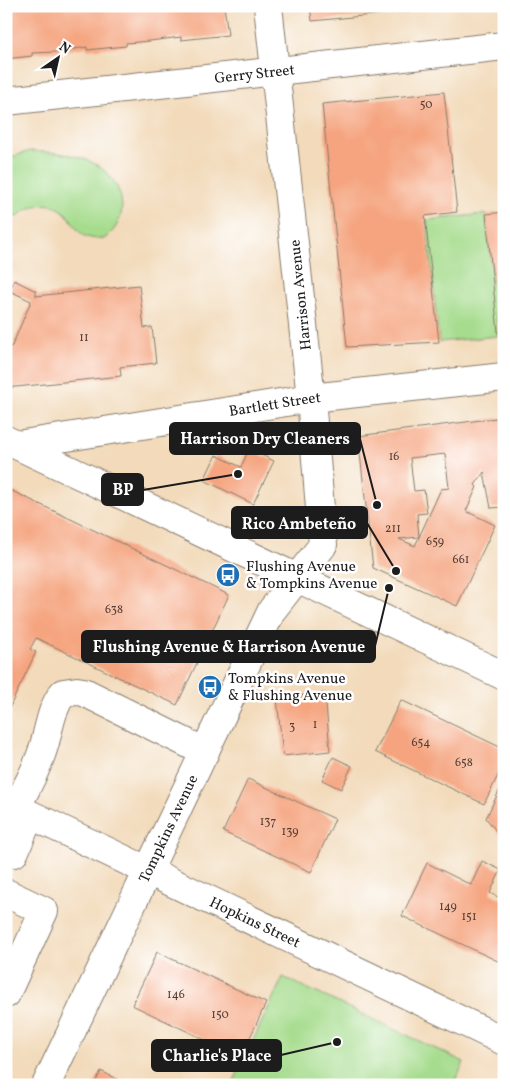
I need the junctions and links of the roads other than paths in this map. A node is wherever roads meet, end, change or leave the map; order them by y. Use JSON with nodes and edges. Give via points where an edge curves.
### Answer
{"nodes":[{"id":1,"x":268,"y":6,"type":"edge"},
{"id":2,"x":504,"y":46,"type":"edge"},
{"id":3,"x":275,"y":72,"type":"junction"},
{"id":4,"x":6,"y":101,"type":"edge"},
{"id":5,"x":504,"y":377,"type":"edge"},
{"id":6,"x":311,"y":398,"type":"junction"},
{"id":7,"x":12,"y":442,"type":"edge"},
{"id":8,"x":299,"y":577,"type":"junction"},
{"id":9,"x":504,"y":676,"type":"edge"},
{"id":10,"x":205,"y":752,"type":"junction"},
{"id":11,"x":17,"y":809,"type":"edge"},
{"id":12,"x":10,"y":852,"type":"edge"},
{"id":13,"x":148,"y":871,"type":"junction"},
{"id":14,"x":6,"y":893,"type":"edge"},
{"id":15,"x":6,"y":994,"type":"edge"},
{"id":16,"x":504,"y":1041,"type":"edge"},
{"id":17,"x":46,"y":1085,"type":"edge"}],
"edges":[{"from":1,"to":3,"type":"street","name":"Harrison Avenue"},
{"from":2,"to":3,"type":"street","name":"Gerry Street"},
{"from":3,"to":4,"type":"street","name":"Gerry Street"},
{"from":3,"to":6,"type":"street","name":"Harrison Avenue"},
{"from":5,"to":6,"type":"street","name":"Bartlett Street"},
{"from":6,"to":7,"type":"street","name":"Bartlett Street"},
{"from":6,"to":8,"type":"street","name":"Harrison Avenue","via":[[323,545]]},
{"from":7,"to":8,"type":"street"},
{"from":8,"to":9,"type":"street"},
{"from":8,"to":10,"type":"street","name":"Tompkins Avenue","via":[[272,610]]},
{"from":10,"to":11,"type":"street","via":[[84,692],[69,691],[58,700],[42,753]]},
{"from":10,"to":13,"type":"street","name":"Tompkins Avenue"},
{"from":11,"to":12,"type":"street"},
{"from":11,"to":13,"type":"street","name":"Hopkins Street"},
{"from":13,"to":16,"type":"street","name":"Hopkins Street"},
{"from":13,"to":17,"type":"street","name":"Tompkins Avenue"},
{"from":14,"to":15,"type":"street","via":[[44,911]]}]}
